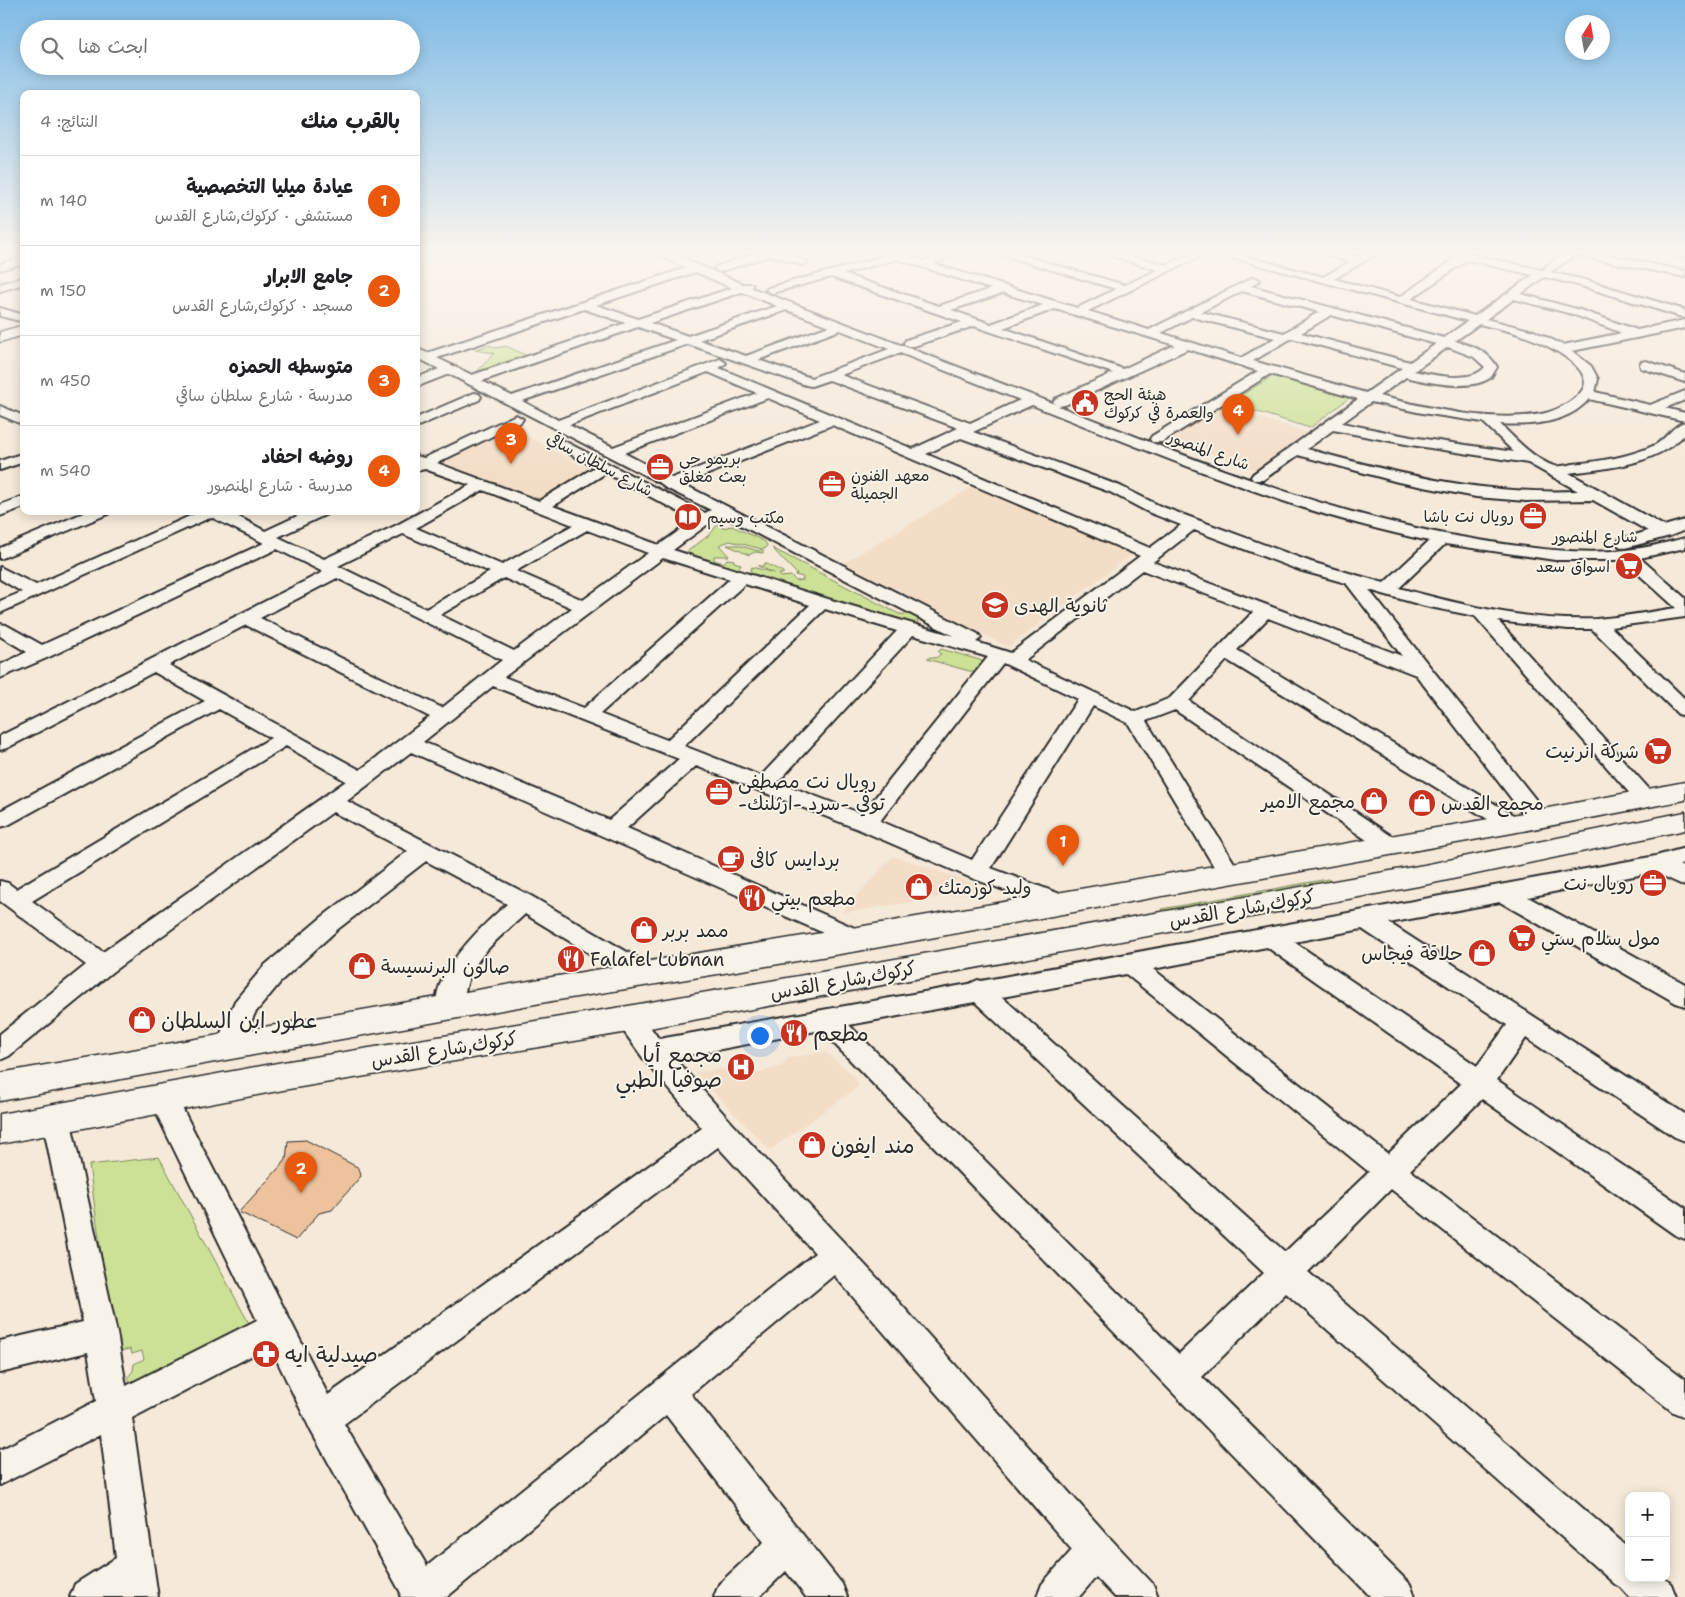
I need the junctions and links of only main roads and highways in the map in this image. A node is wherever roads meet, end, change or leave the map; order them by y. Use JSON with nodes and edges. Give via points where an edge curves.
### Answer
{"nodes":[{"id":1,"x":20,"y":327,"type":"edge"},
{"id":2,"x":20,"y":331,"type":"edge"},
{"id":3,"x":0,"y":332,"type":"edge"},
{"id":4,"x":0,"y":336,"type":"edge"},
{"id":5,"x":1685,"y":791,"type":"edge"},
{"id":6,"x":1614,"y":805,"type":"junction"},
{"id":7,"x":1685,"y":822,"type":"edge"},
{"id":8,"x":1643,"y":830,"type":"junction"},
{"id":9,"x":286,"y":1037,"type":"junction"},
{"id":10,"x":283,"y":1076,"type":"junction"},
{"id":11,"x":0,"y":1088,"type":"edge"},
{"id":12,"x":0,"y":1129,"type":"edge"}],
"edges":[{"from":1,"to":3,"type":"main road"},
{"from":2,"to":4,"type":"main road"},
{"from":5,"to":6,"type":"main road","name":"كركوك,شارع القدس"},
{"from":6,"to":8,"type":"main road"},
{"from":6,"to":9,"type":"main road","name":"كركوك,شارع القدس"},
{"from":7,"to":8,"type":"main road","name":"كركوك,شارع القدس"},
{"from":8,"to":10,"type":"main road","name":"كركوك,شارع القدس","via":[[1414,877],[628,1019]]},
{"from":9,"to":10,"type":"main road"},
{"from":9,"to":11,"type":"main road","name":"كركوك,شارع القدس"},
{"from":10,"to":12,"type":"main road","name":"كركوك,شارع القدس"}]}
